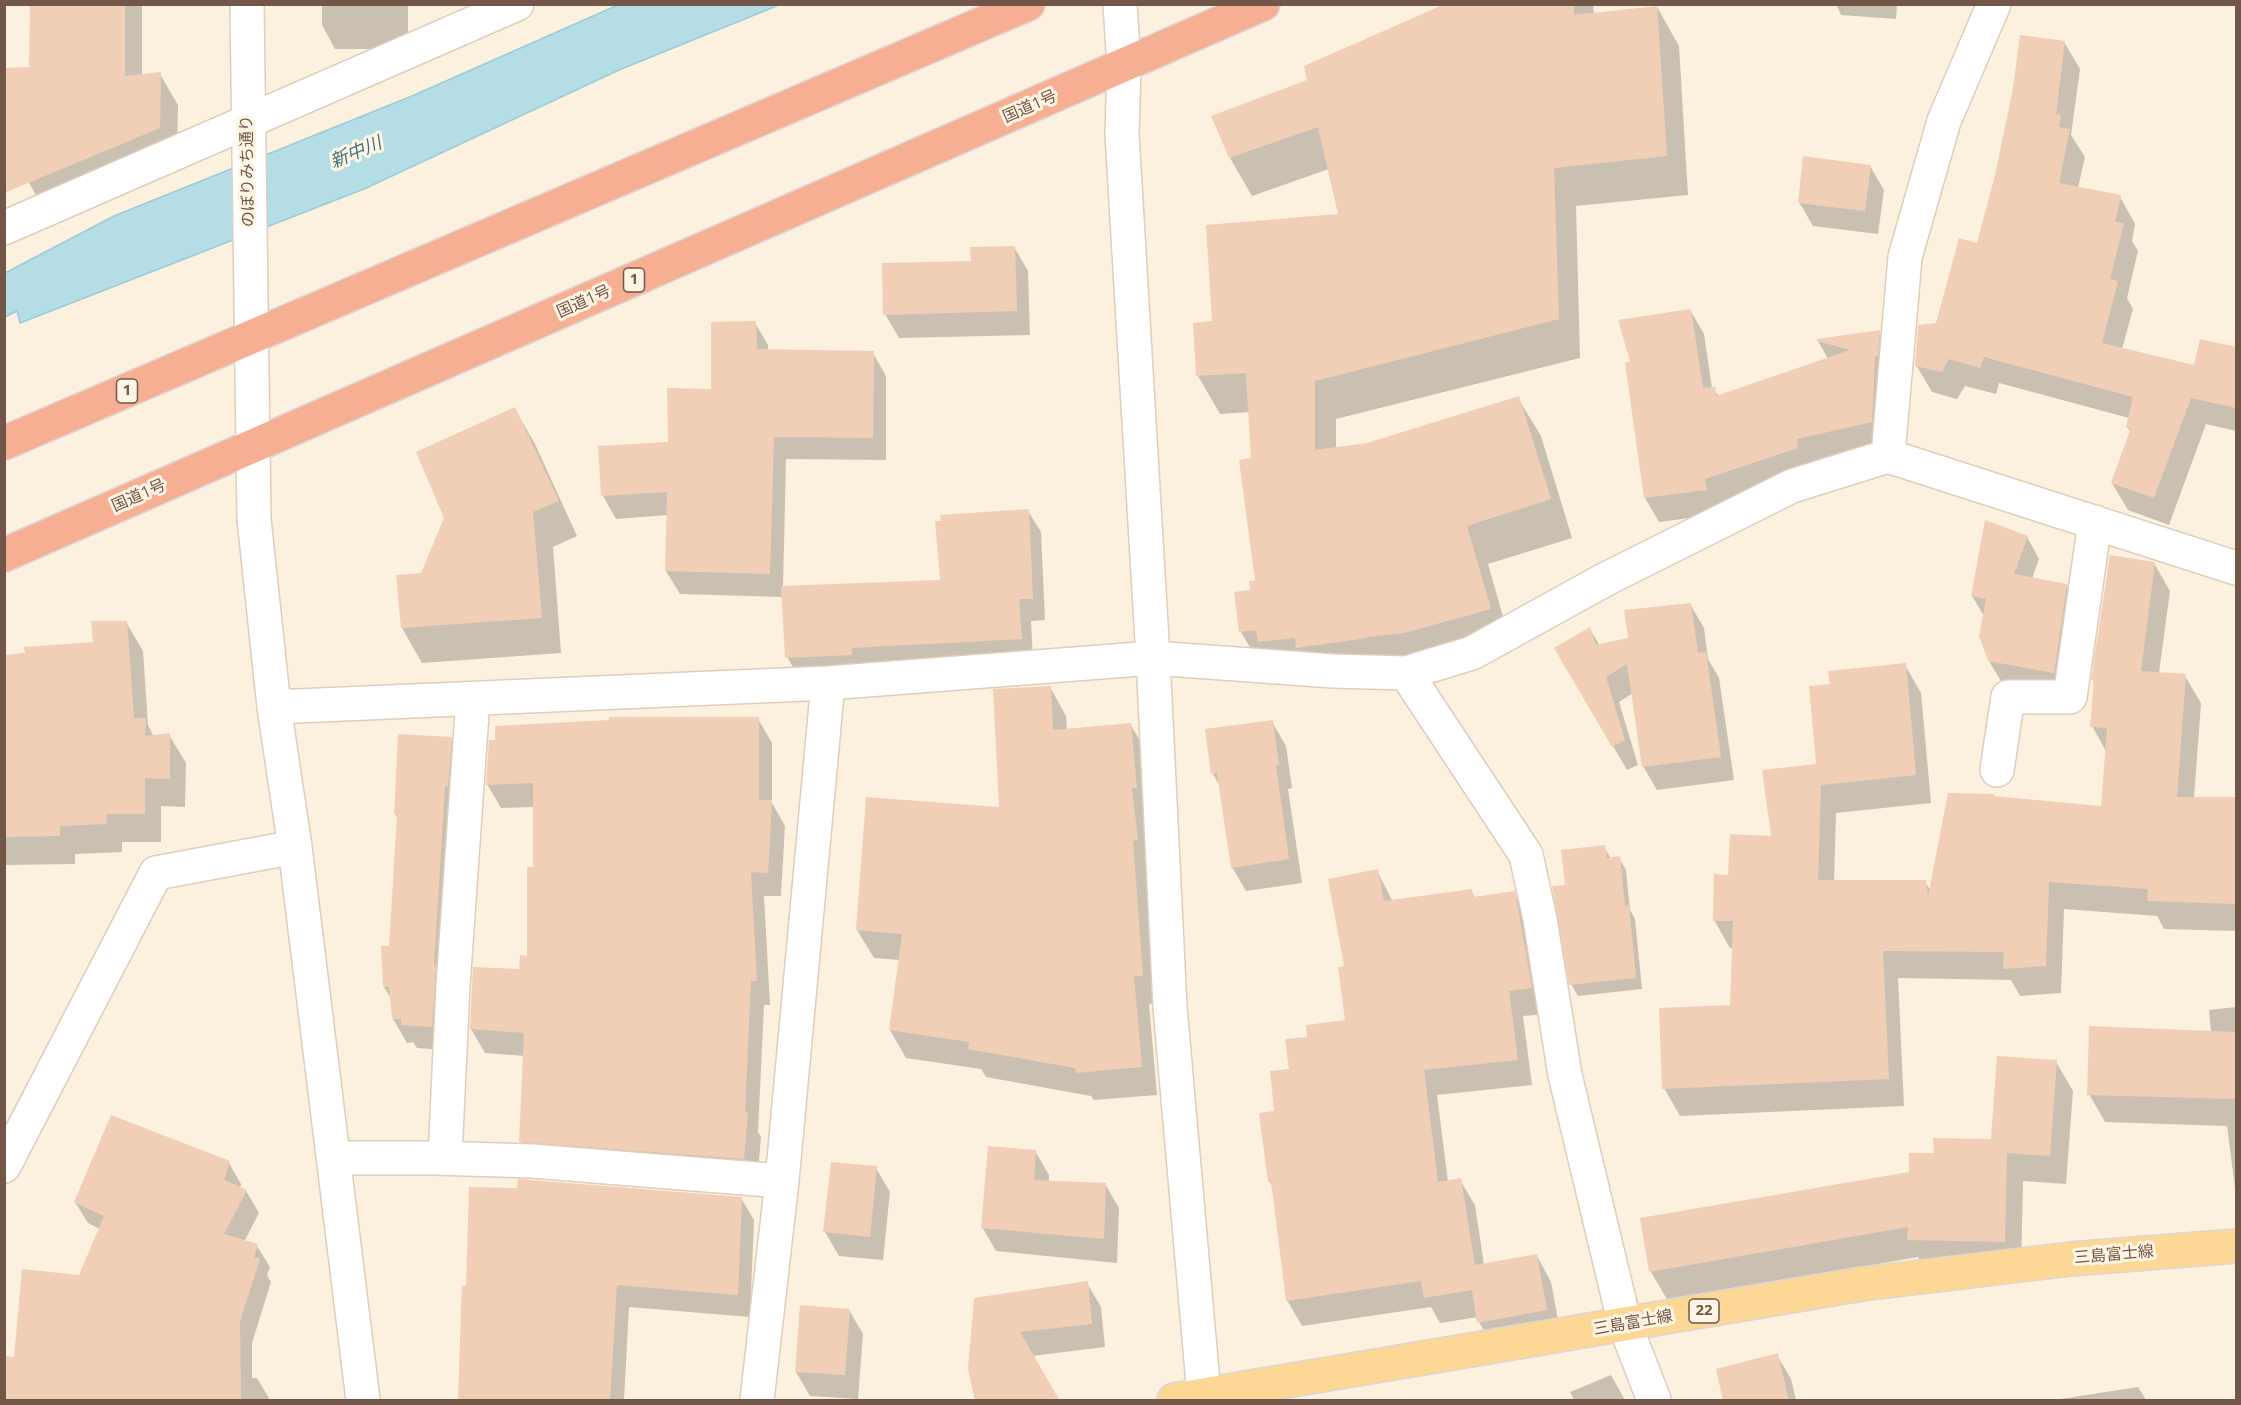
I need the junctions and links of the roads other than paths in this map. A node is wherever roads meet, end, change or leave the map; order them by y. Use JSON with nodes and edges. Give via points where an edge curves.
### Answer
{"nodes":[{"id":1,"x":247,"y":4,"type":"edge"},
{"id":2,"x":517,"y":4,"type":"edge"},
{"id":3,"x":1028,"y":4,"type":"edge"},
{"id":4,"x":1120,"y":4,"type":"edge"},
{"id":5,"x":1263,"y":4,"type":"edge"},
{"id":6,"x":1994,"y":4,"type":"edge"},
{"id":7,"x":1124,"y":66,"type":"junction"},
{"id":8,"x":248,"y":121,"type":"junction"},
{"id":9,"x":4,"y":228,"type":"edge"},
{"id":10,"x":250,"y":338,"type":"junction"},
{"id":11,"x":4,"y":443,"type":"edge"},
{"id":12,"x":252,"y":447,"type":"junction"},
{"id":13,"x":1888,"y":456,"type":"junction"},
{"id":14,"x":2095,"y":522,"type":"junction"},
{"id":15,"x":4,"y":555,"type":"edge"},
{"id":16,"x":2236,"y":568,"type":"edge"},
{"id":17,"x":1153,"y":658,"type":"junction"},
{"id":18,"x":1406,"y":673,"type":"junction"},
{"id":19,"x":828,"y":683,"type":"junction"},
{"id":20,"x":473,"y":699,"type":"junction"},
{"id":21,"x":274,"y":706,"type":"junction"},
{"id":22,"x":1997,"y":770,"type":"dead end"},
{"id":23,"x":295,"y":847,"type":"junction"},
{"id":24,"x":333,"y":1158,"type":"junction"},
{"id":25,"x":445,"y":1158,"type":"junction"},
{"id":26,"x":4,"y":1166,"type":"edge"},
{"id":27,"x":782,"y":1181,"type":"junction"},
{"id":28,"x":2236,"y":1246,"type":"edge"},
{"id":29,"x":1625,"y":1325,"type":"junction"},
{"id":30,"x":1189,"y":1398,"type":"edge"},
{"id":31,"x":363,"y":1401,"type":"edge"},
{"id":32,"x":758,"y":1401,"type":"edge"},
{"id":33,"x":1654,"y":1401,"type":"edge"}],
"edges":[{"from":1,"to":8,"type":"street","name":"のぼりみち通り"},
{"from":2,"to":8,"type":"street"},
{"from":3,"to":10,"type":"highway","number":"1"},
{"from":4,"to":7,"type":"street"},
{"from":5,"to":7,"type":"highway","name":"国道1号","number":"1"},
{"from":6,"to":13,"type":"street","via":[[1944,121],[1905,257]]},
{"from":7,"to":12,"type":"highway","name":"国道1号","number":"1"},
{"from":7,"to":17,"type":"street","via":[[1122,134]]},
{"from":8,"to":9,"type":"street"},
{"from":8,"to":10,"type":"street","name":"のぼりみち通り"},
{"from":10,"to":11,"type":"highway","number":"1"},
{"from":10,"to":12,"type":"street","name":"のぼりみち通り"},
{"from":12,"to":15,"type":"highway","name":"国道1号","number":"1"},
{"from":12,"to":21,"type":"street","name":"のぼりみち通り","via":[[254,519]]},
{"from":13,"to":14,"type":"street"},
{"from":13,"to":18,"type":"street","via":[[1792,486],[1606,579],[1472,653]]},
{"from":14,"to":16,"type":"street"},
{"from":14,"to":22,"type":"street","via":[[2070,698],[2008,697]]},
{"from":17,"to":18,"type":"street"},
{"from":17,"to":19,"type":"street"},
{"from":17,"to":30,"type":"street"},
{"from":18,"to":29,"type":"street","via":[[1526,855],[1565,1075]]},
{"from":19,"to":20,"type":"street"},
{"from":19,"to":27,"type":"street"},
{"from":20,"to":21,"type":"street"},
{"from":20,"to":25,"type":"street"},
{"from":21,"to":23,"type":"street","name":"のぼりみち通り"},
{"from":23,"to":24,"type":"street","name":"のぼりみち通り"},
{"from":23,"to":26,"type":"street","via":[[156,873]]},
{"from":24,"to":25,"type":"street"},
{"from":24,"to":31,"type":"street","name":"のぼりみち通り"},
{"from":25,"to":27,"type":"street"},
{"from":27,"to":32,"type":"street"},
{"from":28,"to":29,"type":"main road","name":"三島富士線","number":"22","via":[[2071,1258],[1862,1284]]},
{"from":29,"to":30,"type":"main road","name":"三島富士線","number":"22"},
{"from":29,"to":33,"type":"street"}]}
